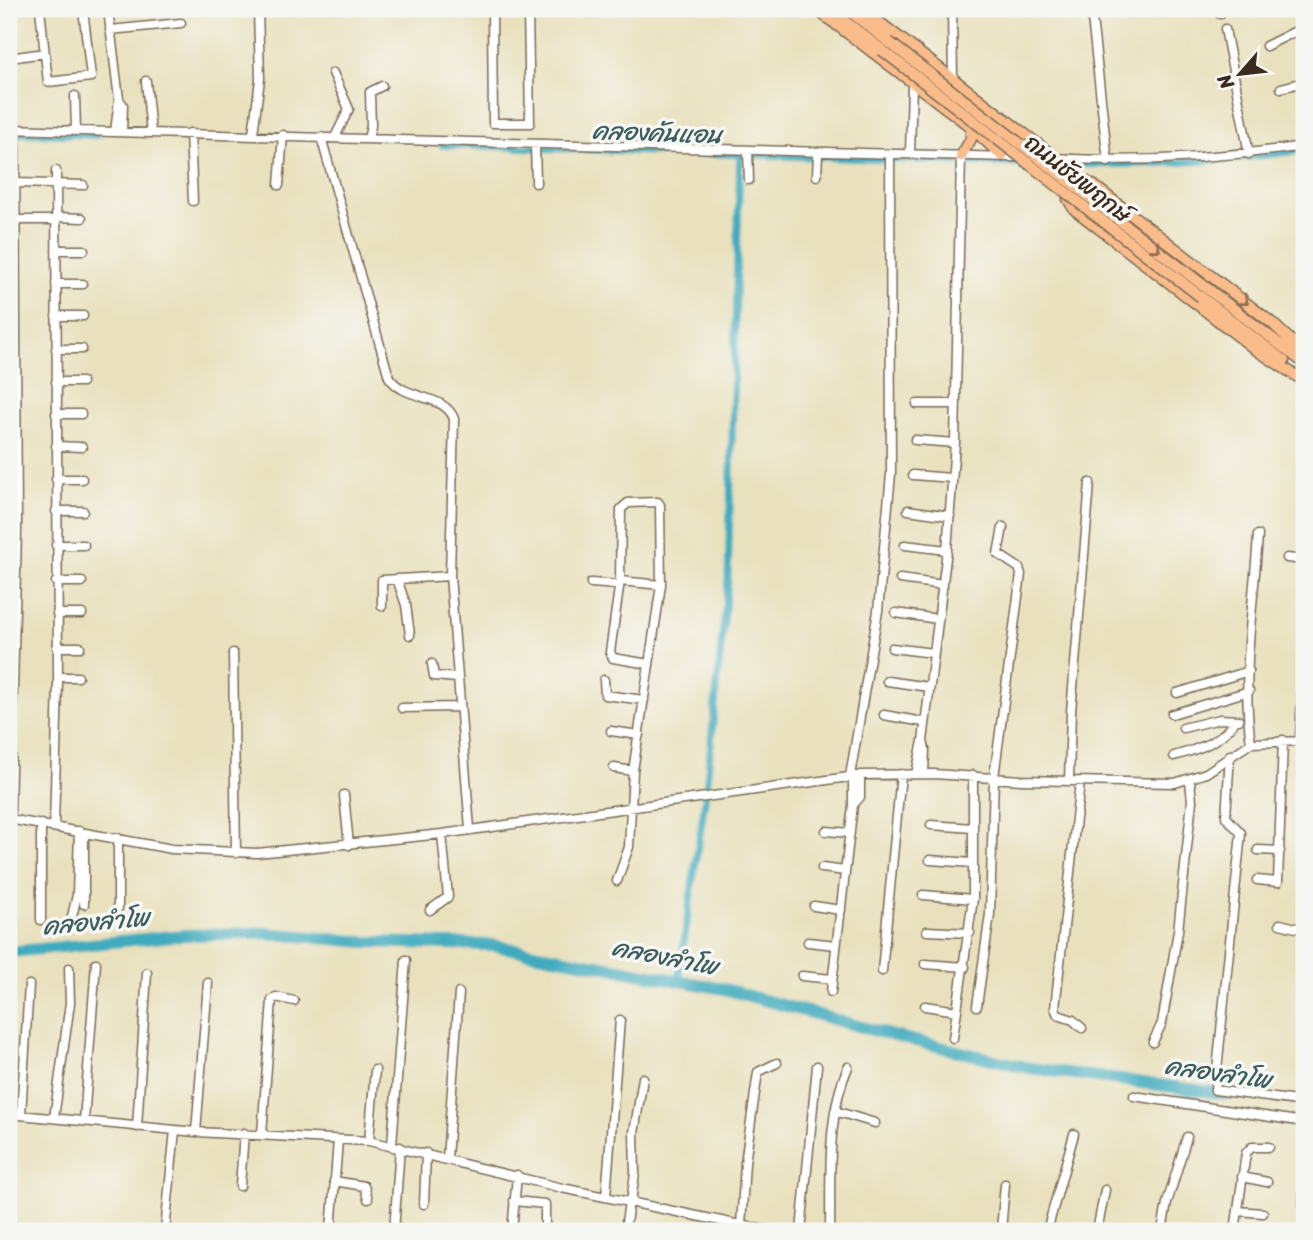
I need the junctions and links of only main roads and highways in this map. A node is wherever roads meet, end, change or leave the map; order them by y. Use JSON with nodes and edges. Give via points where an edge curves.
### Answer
{"nodes":[{"id":1,"x":816,"y":9,"type":"edge"},
{"id":2,"x":829,"y":9,"type":"edge"},
{"id":3,"x":847,"y":9,"type":"edge"},
{"id":4,"x":862,"y":9,"type":"edge"},
{"id":5,"x":885,"y":46,"type":"junction"},
{"id":6,"x":997,"y":113,"type":"junction"},
{"id":7,"x":971,"y":127,"type":"junction"},
{"id":8,"x":985,"y":138,"type":"junction"},
{"id":9,"x":1002,"y":156,"type":"road end"},
{"id":10,"x":1056,"y":159,"type":"road end"},
{"id":11,"x":961,"y":163,"type":"road end"},
{"id":12,"x":1205,"y":293,"type":"junction"},
{"id":13,"x":1304,"y":353,"type":"edge"},
{"id":14,"x":1304,"y":363,"type":"edge"},
{"id":15,"x":1304,"y":379,"type":"edge"}],
"edges":[{"from":1,"to":7,"type":"main road"},
{"from":2,"to":5,"type":"main road","name":"ถนนชัยพฤกษ์"},
{"from":3,"to":5,"type":"main road","name":"ถนนชัยพฤกษ์"},
{"from":4,"to":6,"type":"main road"},
{"from":5,"to":12,"type":"main road","name":"ถนนชัยพฤกษ์","bridge":true},
{"from":6,"to":8,"type":"main road","via":[[1006,134],[1001,140]]},
{"from":6,"to":10,"type":"main road"},
{"from":7,"to":8,"type":"main road"},
{"from":7,"to":11,"type":"main road"},
{"from":8,"to":9,"type":"main road"},
{"from":12,"to":14,"type":"main road","name":"ถนนชัยพฤกษ์"},
{"from":12,"to":15,"type":"main road","name":"ถนนชัยพฤกษ์"},
{"from":15,"to":13,"type":"main road","one_way":true,"via":[[1255,349],[1074,209],[1069,191],[1083,180],[1093,185],[1272,323]]}]}
